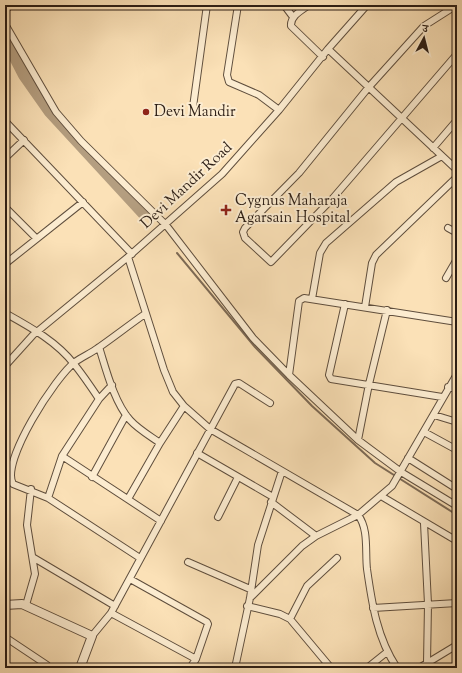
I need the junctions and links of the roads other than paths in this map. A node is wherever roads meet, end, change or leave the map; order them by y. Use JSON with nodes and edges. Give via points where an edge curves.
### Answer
{"nodes":[{"id":1,"x":10,"y":5,"type":"edge"},
{"id":2,"x":207,"y":5,"type":"edge"},
{"id":3,"x":238,"y":5,"type":"edge"},
{"id":4,"x":284,"y":5,"type":"edge"},
{"id":5,"x":309,"y":5,"type":"edge"},
{"id":6,"x":367,"y":5,"type":"edge"},
{"id":7,"x":457,"y":5,"type":"edge"},
{"id":8,"x":5,"y":11,"type":"edge"},
{"id":9,"x":293,"y":17,"type":"junction"},
{"id":10,"x":5,"y":24,"type":"edge"},
{"id":11,"x":328,"y":49,"type":"junction"},
{"id":12,"x":457,"y":54,"type":"edge"},
{"id":13,"x":322,"y":56,"type":"junction"},
{"id":14,"x":368,"y":88,"type":"junction"},
{"id":15,"x":193,"y":107,"type":"dead end"},
{"id":16,"x":280,"y":110,"type":"junction"},
{"id":17,"x":400,"y":118,"type":"junction"},
{"id":18,"x":457,"y":120,"type":"edge"},
{"id":19,"x":5,"y":121,"type":"edge"},
{"id":20,"x":24,"y":140,"type":"junction"},
{"id":21,"x":433,"y":148,"type":"junction"},
{"id":22,"x":442,"y":156,"type":"junction"},
{"id":23,"x":5,"y":158,"type":"edge"},
{"id":24,"x":457,"y":170,"type":"edge"},
{"id":25,"x":457,"y":177,"type":"edge"},
{"id":26,"x":83,"y":202,"type":"junction"},
{"id":27,"x":5,"y":207,"type":"edge"},
{"id":28,"x":166,"y":225,"type":"junction"},
{"id":29,"x":448,"y":228,"type":"dead end"},
{"id":30,"x":457,"y":233,"type":"edge"},
{"id":31,"x":36,"y":238,"type":"junction"},
{"id":32,"x":130,"y":256,"type":"junction"},
{"id":33,"x":457,"y":259,"type":"edge"},
{"id":34,"x":5,"y":264,"type":"edge"},
{"id":35,"x":446,"y":278,"type":"dead end"},
{"id":36,"x":312,"y":299,"type":"junction"},
{"id":37,"x":345,"y":304,"type":"junction"},
{"id":38,"x":365,"y":307,"type":"junction"},
{"id":39,"x":387,"y":310,"type":"junction"},
{"id":40,"x":5,"y":314,"type":"edge"},
{"id":41,"x":145,"y":314,"type":"junction"},
{"id":42,"x":457,"y":322,"type":"edge"},
{"id":43,"x":37,"y":332,"type":"junction"},
{"id":44,"x":99,"y":347,"type":"junction"},
{"id":45,"x":74,"y":363,"type":"junction"},
{"id":46,"x":5,"y":366,"type":"edge"},
{"id":47,"x":457,"y":374,"type":"edge"},
{"id":48,"x":289,"y":375,"type":"junction"},
{"id":49,"x":369,"y":384,"type":"junction"},
{"id":50,"x":112,"y":385,"type":"junction"},
{"id":51,"x":448,"y":387,"type":"junction"},
{"id":52,"x":457,"y":389,"type":"edge"},
{"id":53,"x":442,"y":397,"type":"junction"},
{"id":54,"x":99,"y":399,"type":"junction"},
{"id":55,"x":270,"y":403,"type":"dead end"},
{"id":56,"x":184,"y":406,"type":"junction"},
{"id":57,"x":126,"y":415,"type":"junction"},
{"id":58,"x":434,"y":415,"type":"junction"},
{"id":59,"x":457,"y":422,"type":"edge"},
{"id":60,"x":210,"y":429,"type":"junction"},
{"id":61,"x":424,"y":432,"type":"junction"},
{"id":62,"x":358,"y":440,"type":"junction"},
{"id":63,"x":160,"y":443,"type":"junction"},
{"id":64,"x":457,"y":450,"type":"edge"},
{"id":65,"x":198,"y":453,"type":"junction"},
{"id":66,"x":62,"y":456,"type":"junction"},
{"id":67,"x":408,"y":458,"type":"junction"},
{"id":68,"x":282,"y":471,"type":"junction"},
{"id":69,"x":400,"y":474,"type":"junction"},
{"id":70,"x":92,"y":477,"type":"junction"},
{"id":71,"x":238,"y":477,"type":"junction"},
{"id":72,"x":8,"y":484,"type":"edge"},
{"id":73,"x":31,"y":489,"type":"junction"},
{"id":74,"x":457,"y":489,"type":"edge"},
{"id":75,"x":381,"y":496,"type":"junction"},
{"id":76,"x":48,"y":498,"type":"junction"},
{"id":77,"x":128,"y":499,"type":"junction"},
{"id":78,"x":272,"y":500,"type":"junction"},
{"id":79,"x":457,"y":506,"type":"edge"},
{"id":80,"x":358,"y":515,"type":"junction"},
{"id":81,"x":218,"y":517,"type":"dead end"},
{"id":82,"x":161,"y":521,"type":"junction"},
{"id":83,"x":424,"y":523,"type":"junction"},
{"id":84,"x":316,"y":536,"type":"junction"},
{"id":85,"x":457,"y":541,"type":"edge"},
{"id":86,"x":34,"y":558,"type":"junction"},
{"id":87,"x":140,"y":558,"type":"junction"},
{"id":88,"x":337,"y":558,"type":"dead end"},
{"id":89,"x":188,"y":562,"type":"dead end"},
{"id":90,"x":130,"y":579,"type":"junction"},
{"id":91,"x":250,"y":589,"type":"junction"},
{"id":92,"x":250,"y":598,"type":"junction"},
{"id":93,"x":457,"y":603,"type":"edge"},
{"id":94,"x":428,"y":604,"type":"junction"},
{"id":95,"x":5,"y":605,"type":"edge"},
{"id":96,"x":26,"y":605,"type":"junction"},
{"id":97,"x":115,"y":606,"type":"junction"},
{"id":98,"x":248,"y":606,"type":"junction"},
{"id":99,"x":373,"y":608,"type":"junction"},
{"id":100,"x":111,"y":613,"type":"junction"},
{"id":101,"x":290,"y":619,"type":"junction"},
{"id":102,"x":92,"y":636,"type":"junction"},
{"id":103,"x":5,"y":637,"type":"edge"},
{"id":104,"x":457,"y":645,"type":"edge"},
{"id":105,"x":387,"y":652,"type":"junction"},
{"id":106,"x":196,"y":659,"type":"junction"},
{"id":107,"x":427,"y":663,"type":"junction"},
{"id":108,"x":48,"y":666,"type":"dead end"},
{"id":109,"x":80,"y":668,"type":"edge"},
{"id":110,"x":190,"y":668,"type":"edge"},
{"id":111,"x":235,"y":668,"type":"edge"},
{"id":112,"x":331,"y":668,"type":"edge"},
{"id":113,"x":367,"y":668,"type":"edge"},
{"id":114,"x":398,"y":668,"type":"edge"},
{"id":115,"x":419,"y":668,"type":"edge"}],
"edges":[{"from":1,"to":8,"type":"street"},
{"from":2,"to":15,"type":"street"},
{"from":3,"to":16,"type":"street","via":[[227,75],[229,82],[259,95]]},
{"from":4,"to":9,"type":"street"},
{"from":5,"to":9,"type":"street"},
{"from":6,"to":11,"type":"street","name":"Devi Mandir Road"},
{"from":7,"to":14,"type":"street","via":[[424,26]]},
{"from":9,"to":13,"type":"street","via":[[291,26]]},
{"from":10,"to":28,"type":"street","via":[[56,112],[81,141]]},
{"from":11,"to":13,"type":"street","name":"Devi Mandir Road"},
{"from":11,"to":14,"type":"street"},
{"from":12,"to":17,"type":"street"},
{"from":13,"to":16,"type":"street","name":"Devi Mandir Road"},
{"from":14,"to":17,"type":"street"},
{"from":14,"to":17,"type":"street","via":[[299,173],[245,228],[245,238],[271,262],[333,198]]},
{"from":16,"to":28,"type":"street","name":"Devi Mandir Road","via":[[222,174]]},
{"from":17,"to":21,"type":"street"},
{"from":18,"to":21,"type":"street"},
{"from":19,"to":20,"type":"street"},
{"from":20,"to":23,"type":"street"},
{"from":20,"to":26,"type":"street"},
{"from":21,"to":22,"type":"street"},
{"from":22,"to":24,"type":"street"},
{"from":22,"to":36,"type":"street","via":[[396,182],[326,244],[320,253]]},
{"from":25,"to":38,"type":"street","via":[[376,255],[372,263]]},
{"from":26,"to":31,"type":"street"},
{"from":26,"to":32,"type":"street"},
{"from":27,"to":31,"type":"street"},
{"from":28,"to":32,"type":"street","name":"Devi Mandir Road"},
{"from":28,"to":48,"type":"street","via":[[254,338]]},
{"from":29,"to":30,"type":"street"},
{"from":31,"to":34,"type":"street"},
{"from":32,"to":41,"type":"street"},
{"from":32,"to":43,"type":"street","name":"Devi Mandir Road"},
{"from":33,"to":35,"type":"street"},
{"from":36,"to":37,"type":"street"},
{"from":36,"to":48,"type":"street","via":[[304,298],[299,301]]},
{"from":37,"to":38,"type":"street"},
{"from":37,"to":49,"type":"street","via":[[329,377],[334,380]]},
{"from":38,"to":39,"type":"street"},
{"from":39,"to":42,"type":"street"},
{"from":39,"to":49,"type":"street"},
{"from":40,"to":43,"type":"street"},
{"from":41,"to":44,"type":"street"},
{"from":41,"to":56,"type":"street","via":[[170,385]]},
{"from":43,"to":45,"type":"street"},
{"from":43,"to":46,"type":"street","name":"Devi Mandir Road"},
{"from":44,"to":45,"type":"street"},
{"from":44,"to":50,"type":"street"},
{"from":45,"to":54,"type":"street"},
{"from":45,"to":72,"type":"street","via":[[22,429],[12,455]]},
{"from":47,"to":51,"type":"street"},
{"from":48,"to":62,"type":"street"},
{"from":49,"to":53,"type":"street"},
{"from":49,"to":62,"type":"street"},
{"from":50,"to":54,"type":"street"},
{"from":50,"to":57,"type":"street"},
{"from":51,"to":52,"type":"street"},
{"from":51,"to":53,"type":"street"},
{"from":53,"to":58,"type":"street"},
{"from":54,"to":66,"type":"street"},
{"from":55,"to":60,"type":"street","via":[[236,383]]},
{"from":56,"to":60,"type":"street"},
{"from":56,"to":63,"type":"street"},
{"from":57,"to":63,"type":"street"},
{"from":57,"to":70,"type":"street"},
{"from":58,"to":59,"type":"street"},
{"from":58,"to":61,"type":"street"},
{"from":60,"to":65,"type":"street"},
{"from":60,"to":68,"type":"street"},
{"from":61,"to":64,"type":"street"},
{"from":61,"to":67,"type":"street"},
{"from":62,"to":69,"type":"street"},
{"from":63,"to":77,"type":"street"},
{"from":65,"to":71,"type":"street"},
{"from":65,"to":82,"type":"street"},
{"from":66,"to":70,"type":"street"},
{"from":66,"to":76,"type":"street"},
{"from":67,"to":69,"type":"street"},
{"from":67,"to":74,"type":"street"},
{"from":68,"to":78,"type":"street"},
{"from":68,"to":80,"type":"street"},
{"from":69,"to":75,"type":"street"},
{"from":69,"to":79,"type":"street"},
{"from":70,"to":77,"type":"street"},
{"from":71,"to":78,"type":"street"},
{"from":71,"to":81,"type":"street"},
{"from":72,"to":73,"type":"street"},
{"from":73,"to":76,"type":"street"},
{"from":73,"to":86,"type":"street","via":[[27,525]]},
{"from":75,"to":80,"type":"street"},
{"from":75,"to":83,"type":"street"},
{"from":76,"to":87,"type":"street"},
{"from":77,"to":82,"type":"street"},
{"from":78,"to":84,"type":"street"},
{"from":78,"to":91,"type":"street","via":[[258,545]]},
{"from":80,"to":84,"type":"street"},
{"from":80,"to":99,"type":"street","via":[[364,529]]},
{"from":82,"to":87,"type":"street"},
{"from":83,"to":85,"type":"street"},
{"from":83,"to":94,"type":"street"},
{"from":84,"to":92,"type":"street","via":[[295,552]]},
{"from":86,"to":96,"type":"street","via":[[35,574]]},
{"from":86,"to":97,"type":"street"},
{"from":87,"to":90,"type":"street"},
{"from":88,"to":101,"type":"street","via":[[307,586]]},
{"from":89,"to":91,"type":"street"},
{"from":90,"to":97,"type":"street"},
{"from":90,"to":106,"type":"street","via":[[207,622]]},
{"from":91,"to":92,"type":"street"},
{"from":92,"to":98,"type":"street"},
{"from":93,"to":94,"type":"street"},
{"from":94,"to":99,"type":"street"},
{"from":94,"to":107,"type":"street"},
{"from":95,"to":96,"type":"street"},
{"from":96,"to":102,"type":"street"},
{"from":97,"to":100,"type":"street"},
{"from":98,"to":101,"type":"street"},
{"from":98,"to":111,"type":"street"},
{"from":99,"to":105,"type":"street"},
{"from":100,"to":102,"type":"street"},
{"from":100,"to":106,"type":"street"},
{"from":101,"to":112,"type":"street"},
{"from":102,"to":109,"type":"street"},
{"from":103,"to":108,"type":"street"},
{"from":104,"to":107,"type":"street"},
{"from":105,"to":113,"type":"street"},
{"from":105,"to":114,"type":"street"},
{"from":106,"to":110,"type":"street"},
{"from":107,"to":115,"type":"street"}]}
